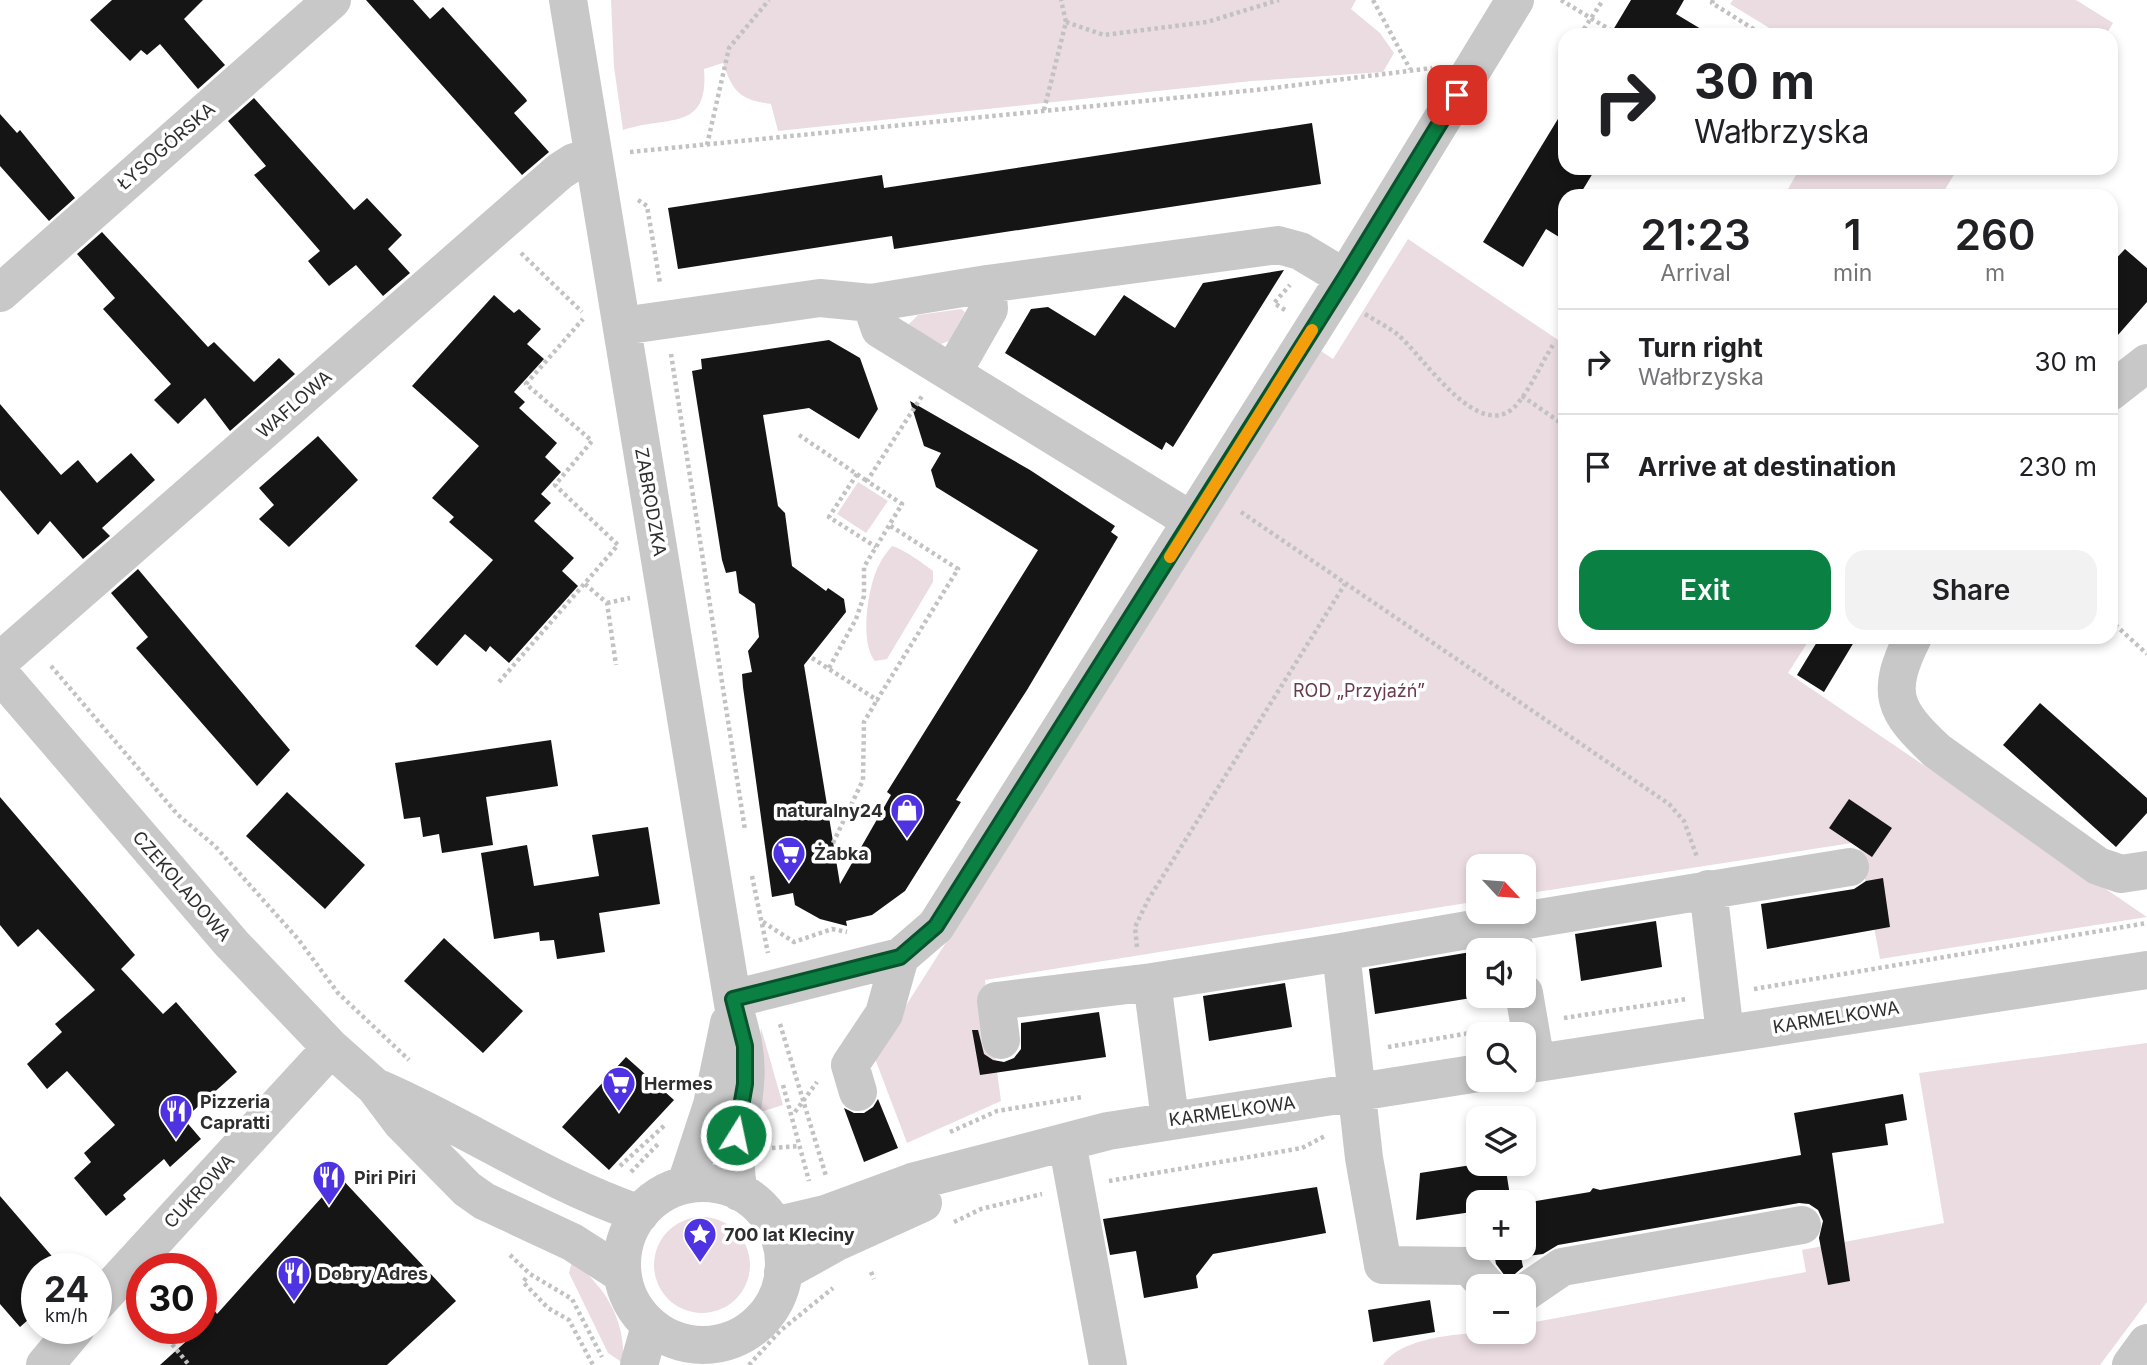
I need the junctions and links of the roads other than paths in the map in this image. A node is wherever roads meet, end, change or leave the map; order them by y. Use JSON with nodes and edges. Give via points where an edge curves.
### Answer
{"nodes":[{"id":1,"x":332,"y":0,"type":"edge"},
{"id":2,"x":568,"y":0,"type":"edge"},
{"id":3,"x":1515,"y":0,"type":"edge"},
{"id":4,"x":593,"y":157,"type":"junction"},
{"id":5,"x":1345,"y":278,"type":"junction"},
{"id":6,"x":987,"y":284,"type":"junction"},
{"id":7,"x":0,"y":293,"type":"edge"},
{"id":8,"x":872,"y":303,"type":"junction"},
{"id":9,"x":622,"y":326,"type":"junction"},
{"id":10,"x":2147,"y":363,"type":"edge"},
{"id":11,"x":948,"y":369,"type":"junction"},
{"id":12,"x":2118,"y":386,"type":"edge"},
{"id":13,"x":1192,"y":521,"type":"junction"},
{"id":14,"x":1910,"y":644,"type":"edge"},
{"id":15,"x":13,"y":649,"type":"edge"},
{"id":16,"x":0,"y":674,"type":"edge"},
{"id":17,"x":1850,"y":867,"type":"dead end"},
{"id":18,"x":2147,"y":870,"type":"edge"},
{"id":19,"x":1703,"y":874,"type":"junction"},
{"id":20,"x":1512,"y":937,"type":"edge"},
{"id":21,"x":1341,"y":952,"type":"junction"},
{"id":22,"x":900,"y":957,"type":"junction"},
{"id":23,"x":1145,"y":969,"type":"junction"},
{"id":24,"x":2147,"y":970,"type":"edge"},
{"id":25,"x":733,"y":1001,"type":"junction"},
{"id":26,"x":1726,"y":1034,"type":"junction"},
{"id":27,"x":1000,"y":1040,"type":"dead end"},
{"id":28,"x":331,"y":1048,"type":"junction"},
{"id":29,"x":1536,"y":1063,"type":"edge"},
{"id":30,"x":1466,"y":1075,"type":"edge"},
{"id":31,"x":375,"y":1087,"type":"junction"},
{"id":32,"x":858,"y":1092,"type":"dead end"},
{"id":33,"x":1357,"y":1092,"type":"junction"},
{"id":34,"x":1170,"y":1119,"type":"junction"},
{"id":35,"x":1068,"y":1142,"type":"junction"},
{"id":36,"x":988,"y":1165,"type":"junction"},
{"id":37,"x":685,"y":1184,"type":"junction"},
{"id":38,"x":739,"y":1192,"type":"junction"},
{"id":39,"x":639,"y":1214,"type":"junction"},
{"id":40,"x":1802,"y":1225,"type":"dead end"},
{"id":41,"x":774,"y":1226,"type":"junction"},
{"id":42,"x":783,"y":1272,"type":"junction"},
{"id":43,"x":622,"y":1274,"type":"junction"},
{"id":44,"x":1476,"y":1274,"type":"edge"},
{"id":45,"x":1536,"y":1285,"type":"edge"},
{"id":46,"x":112,"y":1287,"type":"edge"},
{"id":47,"x":650,"y":1326,"type":"junction"},
{"id":48,"x":2147,"y":1343,"type":"edge"},
{"id":49,"x":63,"y":1344,"type":"edge"},
{"id":50,"x":691,"y":1355,"type":"edge"},
{"id":51,"x":623,"y":1363,"type":"edge"},
{"id":52,"x":46,"y":1365,"type":"edge"},
{"id":53,"x":1108,"y":1365,"type":"edge"},
{"id":54,"x":2132,"y":1365,"type":"edge"}],
"edges":[{"from":1,"to":7,"type":"street","name":"ŁYSOGÓRSKA"},
{"from":2,"to":4,"type":"street","name":"ZABRODZKA"},
{"from":3,"to":5,"type":"street"},
{"from":4,"to":9,"type":"street","name":"ZABRODZKA"},
{"from":4,"to":15,"type":"street","name":"WAFLOWA","via":[[561,171]]},
{"from":5,"to":6,"type":"street","via":[[1300,251],[1278,246]]},
{"from":5,"to":13,"type":"street"},
{"from":6,"to":8,"type":"street"},
{"from":6,"to":11,"type":"street","via":[[989,309]]},
{"from":8,"to":9,"type":"street","via":[[820,298]]},
{"from":8,"to":11,"type":"street","via":[[880,329]]},
{"from":9,"to":25,"type":"street","name":"ZABRODZKA"},
{"from":10,"to":12,"type":"street"},
{"from":11,"to":13,"type":"street"},
{"from":13,"to":22,"type":"street","via":[[936,926]]},
{"from":14,"to":18,"type":"street","via":[[1895,694],[1918,733],[2098,866],[2121,874]]},
{"from":16,"to":28,"type":"street","name":"CZEKOLADOWA","via":[[232,944]]},
{"from":17,"to":19,"type":"street"},
{"from":19,"to":20,"type":"street"},
{"from":19,"to":26,"type":"street"},
{"from":20,"to":21,"type":"street"},
{"from":21,"to":23,"type":"street"},
{"from":21,"to":33,"type":"street"},
{"from":22,"to":25,"type":"street"},
{"from":22,"to":32,"type":"street","via":[[884,1014],[850,1065]]},
{"from":23,"to":27,"type":"street","via":[[996,1001]]},
{"from":23,"to":34,"type":"street"},
{"from":24,"to":26,"type":"street","name":"KARMELKOWA"},
{"from":25,"to":37,"type":"street","via":[[712,1105]]},
{"from":25,"to":38,"type":"street","via":[[745,1046],[745,1084],[734,1155]]},
{"from":26,"to":29,"type":"street","name":"KARMELKOWA"},
{"from":28,"to":31,"type":"street","name":"CZEKOLADOWA"},
{"from":28,"to":46,"type":"street","name":"CUKROWA"},
{"from":30,"to":33,"type":"street","name":"KARMELKOWA"},
{"from":31,"to":39,"type":"street","name":"CZEKOLADOWA","via":[[573,1187]]},
{"from":31,"to":43,"type":"street","name":"CZEKOLADOWA","via":[[402,1123],[467,1189],[572,1242]]},
{"from":33,"to":34,"type":"street","name":"KARMELKOWA"},
{"from":33,"to":44,"type":"street","via":[[1383,1265],[1469,1266]]},
{"from":34,"to":35,"type":"street","name":"KARMELKOWA"},
{"from":35,"to":36,"type":"street","name":"KARMELKOWA"},
{"from":35,"to":53,"type":"street"},
{"from":36,"to":41,"type":"street","name":"KARMELKOWA","via":[[912,1182],[825,1214]]},
{"from":36,"to":42,"type":"street","name":"KARMELKOWA","via":[[919,1205]]},
{"from":37,"to":38,"type":"street"},
{"from":37,"to":39,"type":"street","via":[[653,1200]]},
{"from":38,"to":41,"type":"street","via":[[759,1206]]},
{"from":39,"to":43,"type":"street","via":[[626,1238]]},
{"from":40,"to":45,"type":"street","via":[[1562,1267]]},
{"from":41,"to":42,"type":"street","via":[[782,1248]]},
{"from":42,"to":50,"type":"street","via":[[777,1297],[764,1318],[744,1334]]},
{"from":43,"to":47,"type":"street","via":[[634,1309]]},
{"from":47,"to":50,"type":"street"},
{"from":47,"to":51,"type":"street"},
{"from":48,"to":54,"type":"street"},
{"from":49,"to":52,"type":"street"}]}
